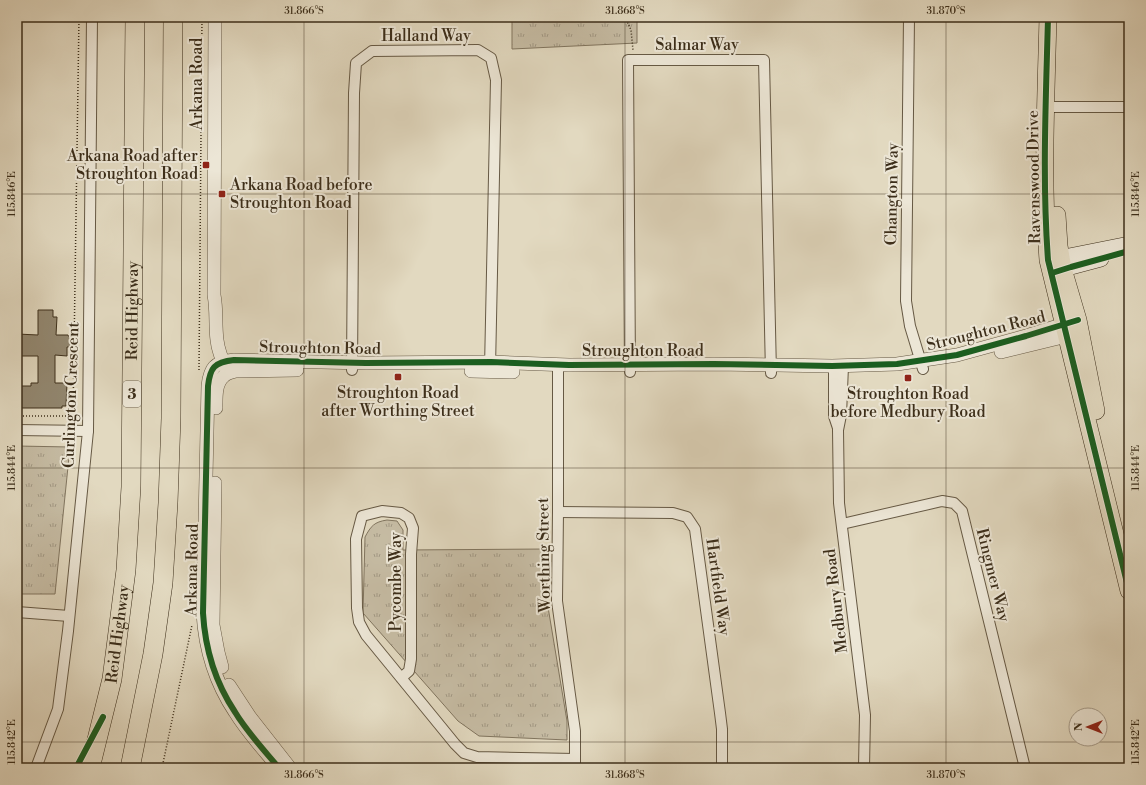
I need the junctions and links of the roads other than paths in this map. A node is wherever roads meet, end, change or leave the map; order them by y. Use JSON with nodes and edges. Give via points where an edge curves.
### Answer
{"nodes":[{"id":1,"x":92,"y":17,"type":"edge"},
{"id":2,"x":135,"y":17,"type":"edge"},
{"id":3,"x":173,"y":17,"type":"edge"},
{"id":4,"x":214,"y":17,"type":"edge"},
{"id":5,"x":909,"y":17,"type":"edge"},
{"id":6,"x":1048,"y":17,"type":"edge"},
{"id":7,"x":1058,"y":17,"type":"edge"},
{"id":8,"x":1051,"y":107,"type":"junction"},
{"id":9,"x":1129,"y":107,"type":"edge"},
{"id":10,"x":1129,"y":244,"type":"edge"},
{"id":11,"x":1129,"y":251,"type":"edge"},
{"id":12,"x":1056,"y":265,"type":"junction"},
{"id":13,"x":1072,"y":328,"type":"junction"},
{"id":14,"x":922,"y":365,"type":"junction"},
{"id":15,"x":352,"y":366,"type":"junction"},
{"id":16,"x":490,"y":367,"type":"junction"},
{"id":17,"x":630,"y":368,"type":"junction"},
{"id":18,"x":558,"y":369,"type":"junction"},
{"id":19,"x":771,"y":369,"type":"junction"},
{"id":20,"x":838,"y":370,"type":"junction"},
{"id":21,"x":217,"y":371,"type":"junction"},
{"id":22,"x":17,"y":430,"type":"edge"},
{"id":23,"x":88,"y":431,"type":"junction"},
{"id":24,"x":558,"y":512,"type":"junction"},
{"id":25,"x":842,"y":524,"type":"junction"},
{"id":26,"x":1129,"y":553,"type":"edge"},
{"id":27,"x":1128,"y":587,"type":"edge"},
{"id":28,"x":17,"y":612,"type":"edge"},
{"id":29,"x":69,"y":616,"type":"junction"},
{"id":30,"x":402,"y":678,"type":"junction"},
{"id":31,"x":575,"y":763,"type":"edge"},
{"id":32,"x":36,"y":768,"type":"edge"},
{"id":33,"x":90,"y":768,"type":"edge"},
{"id":34,"x":130,"y":768,"type":"edge"},
{"id":35,"x":279,"y":768,"type":"edge"},
{"id":36,"x":290,"y":768,"type":"edge"},
{"id":37,"x":722,"y":768,"type":"edge"},
{"id":38,"x":864,"y":768,"type":"edge"},
{"id":39,"x":1025,"y":768,"type":"edge"}],
"edges":[{"from":1,"to":23,"type":"street","name":"Curlington Crescent"},
{"from":2,"to":33,"type":"highway","name":"Reid Highway","number":"3","via":[[131,487],[126,570],[112,679]]},
{"from":3,"to":34,"type":"highway","via":[[171,418],[168,503],[163,583],[153,654]]},
{"from":4,"to":21,"type":"street","name":"Arkana Road","via":[[214,295],[210,306],[210,332]]},
{"from":5,"to":14,"type":"street","name":"Changton Way","via":[[906,301],[910,326]]},
{"from":6,"to":8,"type":"main road","name":"Ravenswood Drive"},
{"from":7,"to":8,"type":"main road","name":"Ravenswood Drive"},
{"from":8,"to":9,"type":"street"},
{"from":8,"to":12,"type":"main road","name":"Ravenswood Drive","via":[[1046,225]]},
{"from":10,"to":12,"type":"main road"},
{"from":11,"to":12,"type":"main road"},
{"from":12,"to":13,"type":"main road","name":"Ravenswood Drive"},
{"from":13,"to":14,"type":"street","name":"Stroughton Road","via":[[950,364]]},
{"from":13,"to":26,"type":"main road","name":"Ravenswood Drive"},
{"from":13,"to":27,"type":"main road","name":"Ravenswood Drive"},
{"from":14,"to":20,"type":"street","name":"Stroughton Road","via":[[882,373]]},
{"from":15,"to":16,"type":"street","name":"Stroughton Road"},
{"from":15,"to":16,"type":"street","name":"Halland Way","via":[[356,63],[372,51],[478,50],[490,58],[496,80]]},
{"from":15,"to":21,"type":"street","name":"Stroughton Road"},
{"from":16,"to":18,"type":"street","name":"Stroughton Road"},
{"from":17,"to":18,"type":"street","name":"Stroughton Road"},
{"from":17,"to":19,"type":"street","name":"Stroughton Road"},
{"from":17,"to":19,"type":"street","name":"Salmar Way","via":[[628,60],[764,60]]},
{"from":18,"to":24,"type":"street","name":"Worthing Street"},
{"from":19,"to":20,"type":"street","name":"Stroughton Road"},
{"from":20,"to":25,"type":"street","name":"Medbury Road","via":[[841,415],[838,430],[839,503]]},
{"from":21,"to":35,"type":"street","name":"Arkana Road","via":[[208,386],[204,626],[214,669],[226,697],[242,722]]},
{"from":21,"to":36,"type":"street","name":"Arkana Road","via":[[219,383],[216,391],[212,617],[215,639],[223,671],[235,695]]},
{"from":22,"to":23,"type":"street"},
{"from":23,"to":29,"type":"street","name":"Curlington Crescent"},
{"from":24,"to":31,"type":"street","name":"Worthing Street","via":[[557,601],[575,731]]},
{"from":24,"to":37,"type":"street","name":"Hartfield Way","via":[[673,513],[687,517],[695,529],[722,729]]},
{"from":25,"to":38,"type":"street","name":"Medbury Road","via":[[865,714]]},
{"from":25,"to":39,"type":"street","name":"Ringmer Way","via":[[942,501],[954,503],[962,511]]},
{"from":28,"to":29,"type":"street"},
{"from":29,"to":32,"type":"street","name":"Curlington Crescent","via":[[58,710]]},
{"from":30,"to":30,"type":"street","name":"Pycombe Way","via":[[408,671],[411,660],[413,528],[409,518],[402,513],[382,511],[362,516],[356,539],[357,608],[366,635]]},
{"from":30,"to":31,"type":"street","name":"Pycombe Way","via":[[464,753],[477,757]]}]}
